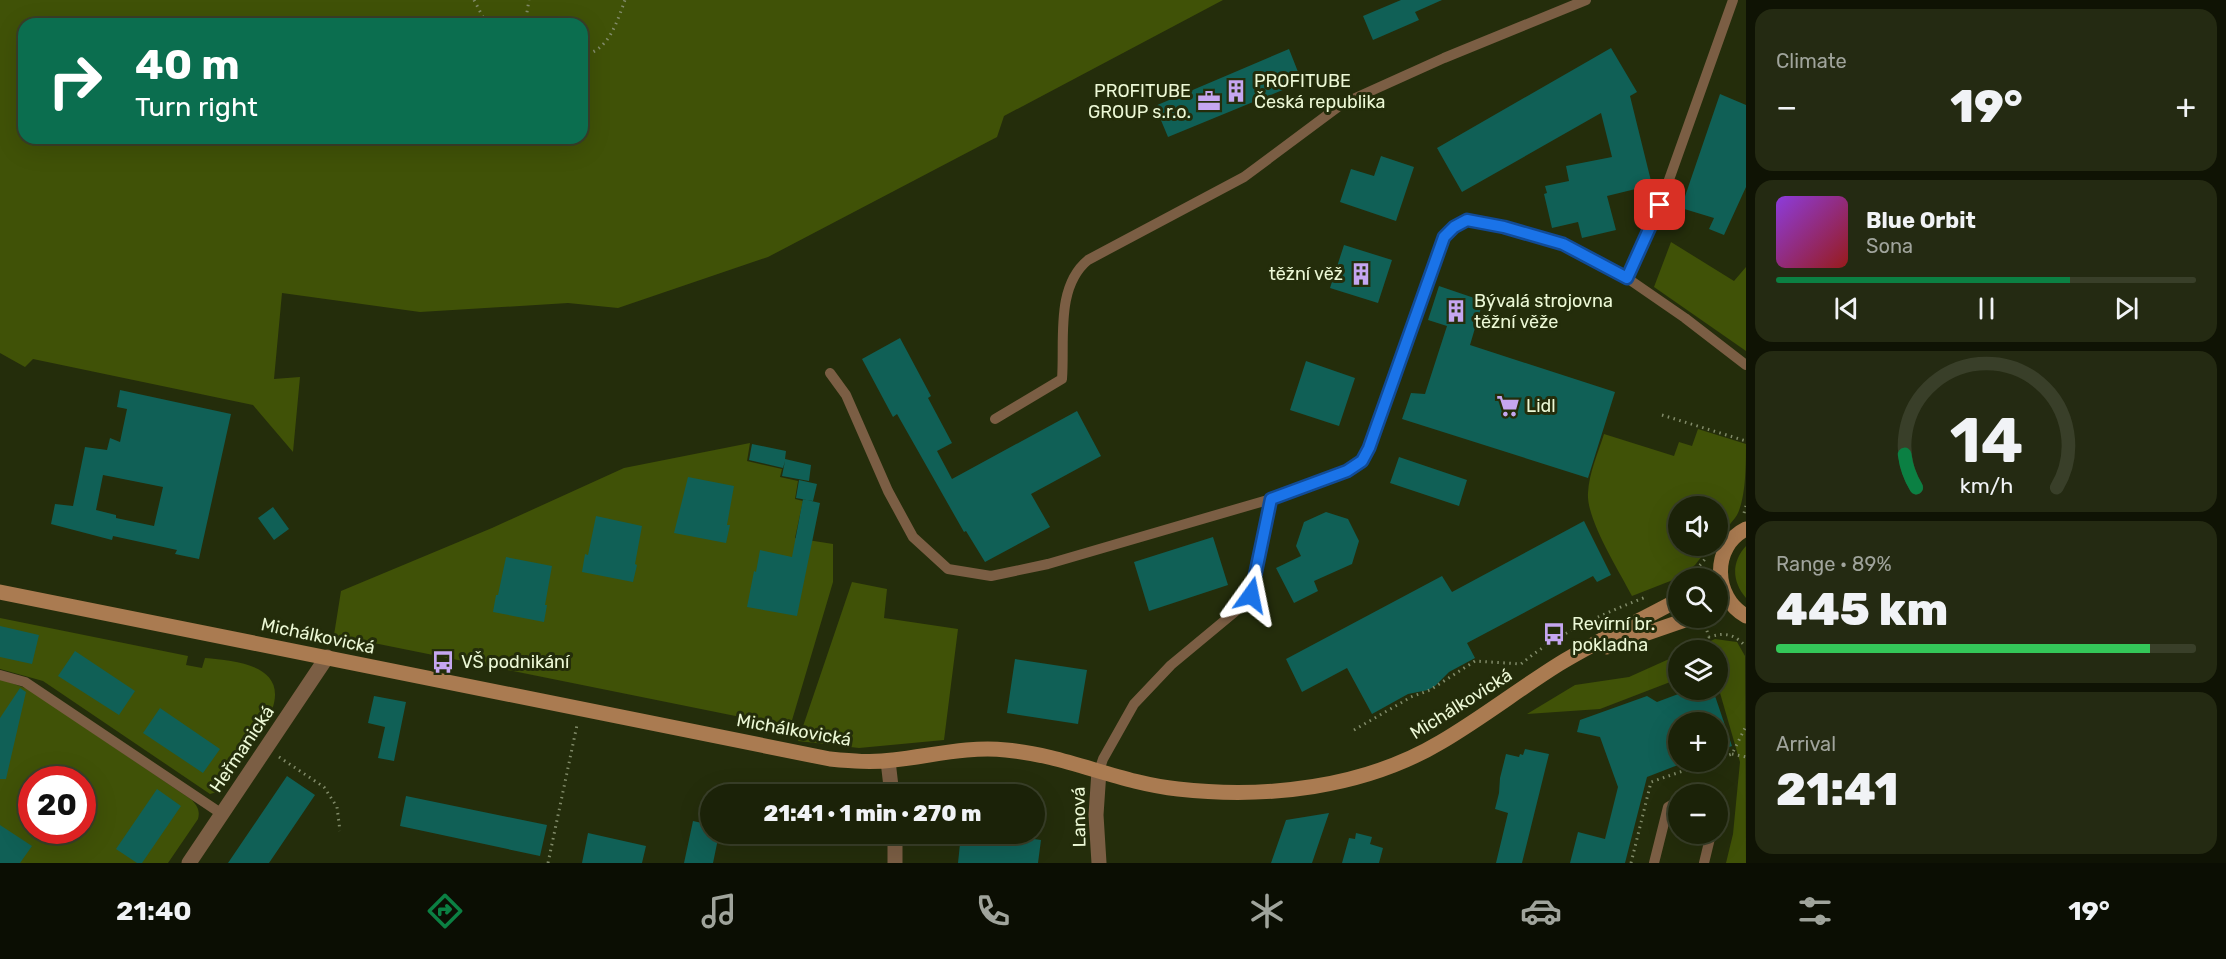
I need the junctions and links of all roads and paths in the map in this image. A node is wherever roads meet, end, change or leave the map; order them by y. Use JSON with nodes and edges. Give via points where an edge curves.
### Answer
{"nodes":[{"id":1,"x":474,"y":0,"type":"edge"},
{"id":2,"x":529,"y":0,"type":"edge"},
{"id":3,"x":625,"y":0,"type":"edge"},
{"id":4,"x":1586,"y":0,"type":"edge"},
{"id":5,"x":1733,"y":0,"type":"edge"},
{"id":6,"x":485,"y":18,"type":"edge"},
{"id":7,"x":526,"y":18,"type":"edge"},
{"id":8,"x":588,"y":54,"type":"edge"},
{"id":9,"x":1627,"y":278,"type":"junction"},
{"id":10,"x":1746,"y":365,"type":"edge"},
{"id":11,"x":830,"y":373,"type":"dead end"},
{"id":12,"x":1662,"y":415,"type":"dead end"},
{"id":13,"x":995,"y":419,"type":"dead end"},
{"id":14,"x":1746,"y":441,"type":"edge"},
{"id":15,"x":1271,"y":499,"type":"junction"},
{"id":16,"x":1746,"y":529,"type":"edge"},
{"id":17,"x":1707,"y":557,"type":"dead end"},
{"id":18,"x":1698,"y":568,"type":"edge"},
{"id":19,"x":1720,"y":568,"type":"edge"},
{"id":20,"x":0,"y":591,"type":"edge"},
{"id":21,"x":1728,"y":598,"type":"edge"},
{"id":22,"x":1668,"y":605,"type":"edge"},
{"id":23,"x":1617,"y":608,"type":"dead end"},
{"id":24,"x":1740,"y":612,"type":"edge"},
{"id":25,"x":1668,"y":626,"type":"edge"},
{"id":26,"x":1706,"y":628,"type":"edge"},
{"id":27,"x":1746,"y":647,"type":"edge"},
{"id":28,"x":327,"y":657,"type":"junction"},
{"id":29,"x":1559,"y":664,"type":"junction"},
{"id":30,"x":0,"y":675,"type":"edge"},
{"id":31,"x":578,"y":724,"type":"dead end"},
{"id":32,"x":1746,"y":726,"type":"edge"},
{"id":33,"x":1354,"y":729,"type":"dead end"},
{"id":34,"x":1732,"y":754,"type":"junction"},
{"id":35,"x":1728,"y":755,"type":"edge"},
{"id":36,"x":278,"y":756,"type":"dead end"},
{"id":37,"x":1746,"y":757,"type":"edge"},
{"id":38,"x":888,"y":761,"type":"junction"},
{"id":39,"x":1099,"y":771,"type":"junction"},
{"id":40,"x":891,"y":784,"type":"edge"},
{"id":41,"x":1668,"y":807,"type":"edge"},
{"id":42,"x":222,"y":814,"type":"junction"},
{"id":43,"x":340,"y":831,"type":"dead end"},
{"id":44,"x":895,"y":844,"type":"edge"},
{"id":45,"x":1709,"y":844,"type":"edge"},
{"id":46,"x":189,"y":863,"type":"edge"},
{"id":47,"x":548,"y":863,"type":"edge"},
{"id":48,"x":895,"y":863,"type":"edge"},
{"id":49,"x":1100,"y":863,"type":"edge"},
{"id":50,"x":1654,"y":863,"type":"edge"},
{"id":51,"x":1704,"y":863,"type":"edge"}],
"edges":[{"from":1,"to":6,"type":"path"},
{"from":2,"to":7,"type":"path"},
{"from":3,"to":8,"type":"path","via":[[604,44]]},
{"from":4,"to":13,"type":"lane","via":[[1342,104],[1244,177],[1088,260],[1078,268],[1068,289],[1062,379]]},
{"from":5,"to":9,"type":"lane","via":[[1660,205]]},
{"from":9,"to":10,"type":"lane"},
{"from":9,"to":15,"type":"lane","via":[[1563,244],[1467,220],[1454,227],[1444,237],[1362,461],[1332,478]]},
{"from":11,"to":15,"type":"lane","via":[[846,395],[913,537],[948,569],[991,576],[1048,564]]},
{"from":12,"to":14,"type":"path"},
{"from":15,"to":39,"type":"lane","via":[[1251,595],[1171,665],[1134,704]]},
{"from":16,"to":19,"type":"street","via":[[1731,540]]},
{"from":17,"to":18,"type":"path"},
{"from":20,"to":28,"type":"street","name":"Michálkovická"},
{"from":21,"to":24,"type":"street"},
{"from":22,"to":29,"type":"street","name":"Michálkovická"},
{"from":23,"to":33,"type":"path","via":[[1542,646],[1521,664],[1475,662]]},
{"from":25,"to":29,"type":"street","name":"Michálkovická"},
{"from":26,"to":27,"type":"path","via":[[1709,637],[1731,635]]},
{"from":28,"to":38,"type":"street","name":"Michálkovická","via":[[830,759]]},
{"from":28,"to":42,"type":"street","name":"Heřmanická"},
{"from":29,"to":39,"type":"street","name":"Michálkovická","via":[[1426,750],[1376,771],[1336,782],[1279,790],[1204,790],[1160,786]]},
{"from":30,"to":42,"type":"lane","via":[[25,682]]},
{"from":31,"to":47,"type":"path"},
{"from":32,"to":34,"type":"path"},
{"from":34,"to":35,"type":"path"},
{"from":34,"to":37,"type":"path"},
{"from":36,"to":43,"type":"path","via":[[324,787],[337,807]]},
{"from":38,"to":39,"type":"street","name":"Michálkovická","via":[[997,749]]},
{"from":38,"to":40,"type":"street"},
{"from":39,"to":49,"type":"street","name":"Lanová","via":[[1096,815]]},
{"from":41,"to":50,"type":"lane"},
{"from":42,"to":46,"type":"street","name":"Heřmanická"},
{"from":44,"to":48,"type":"street"},
{"from":45,"to":51,"type":"lane"}]}
